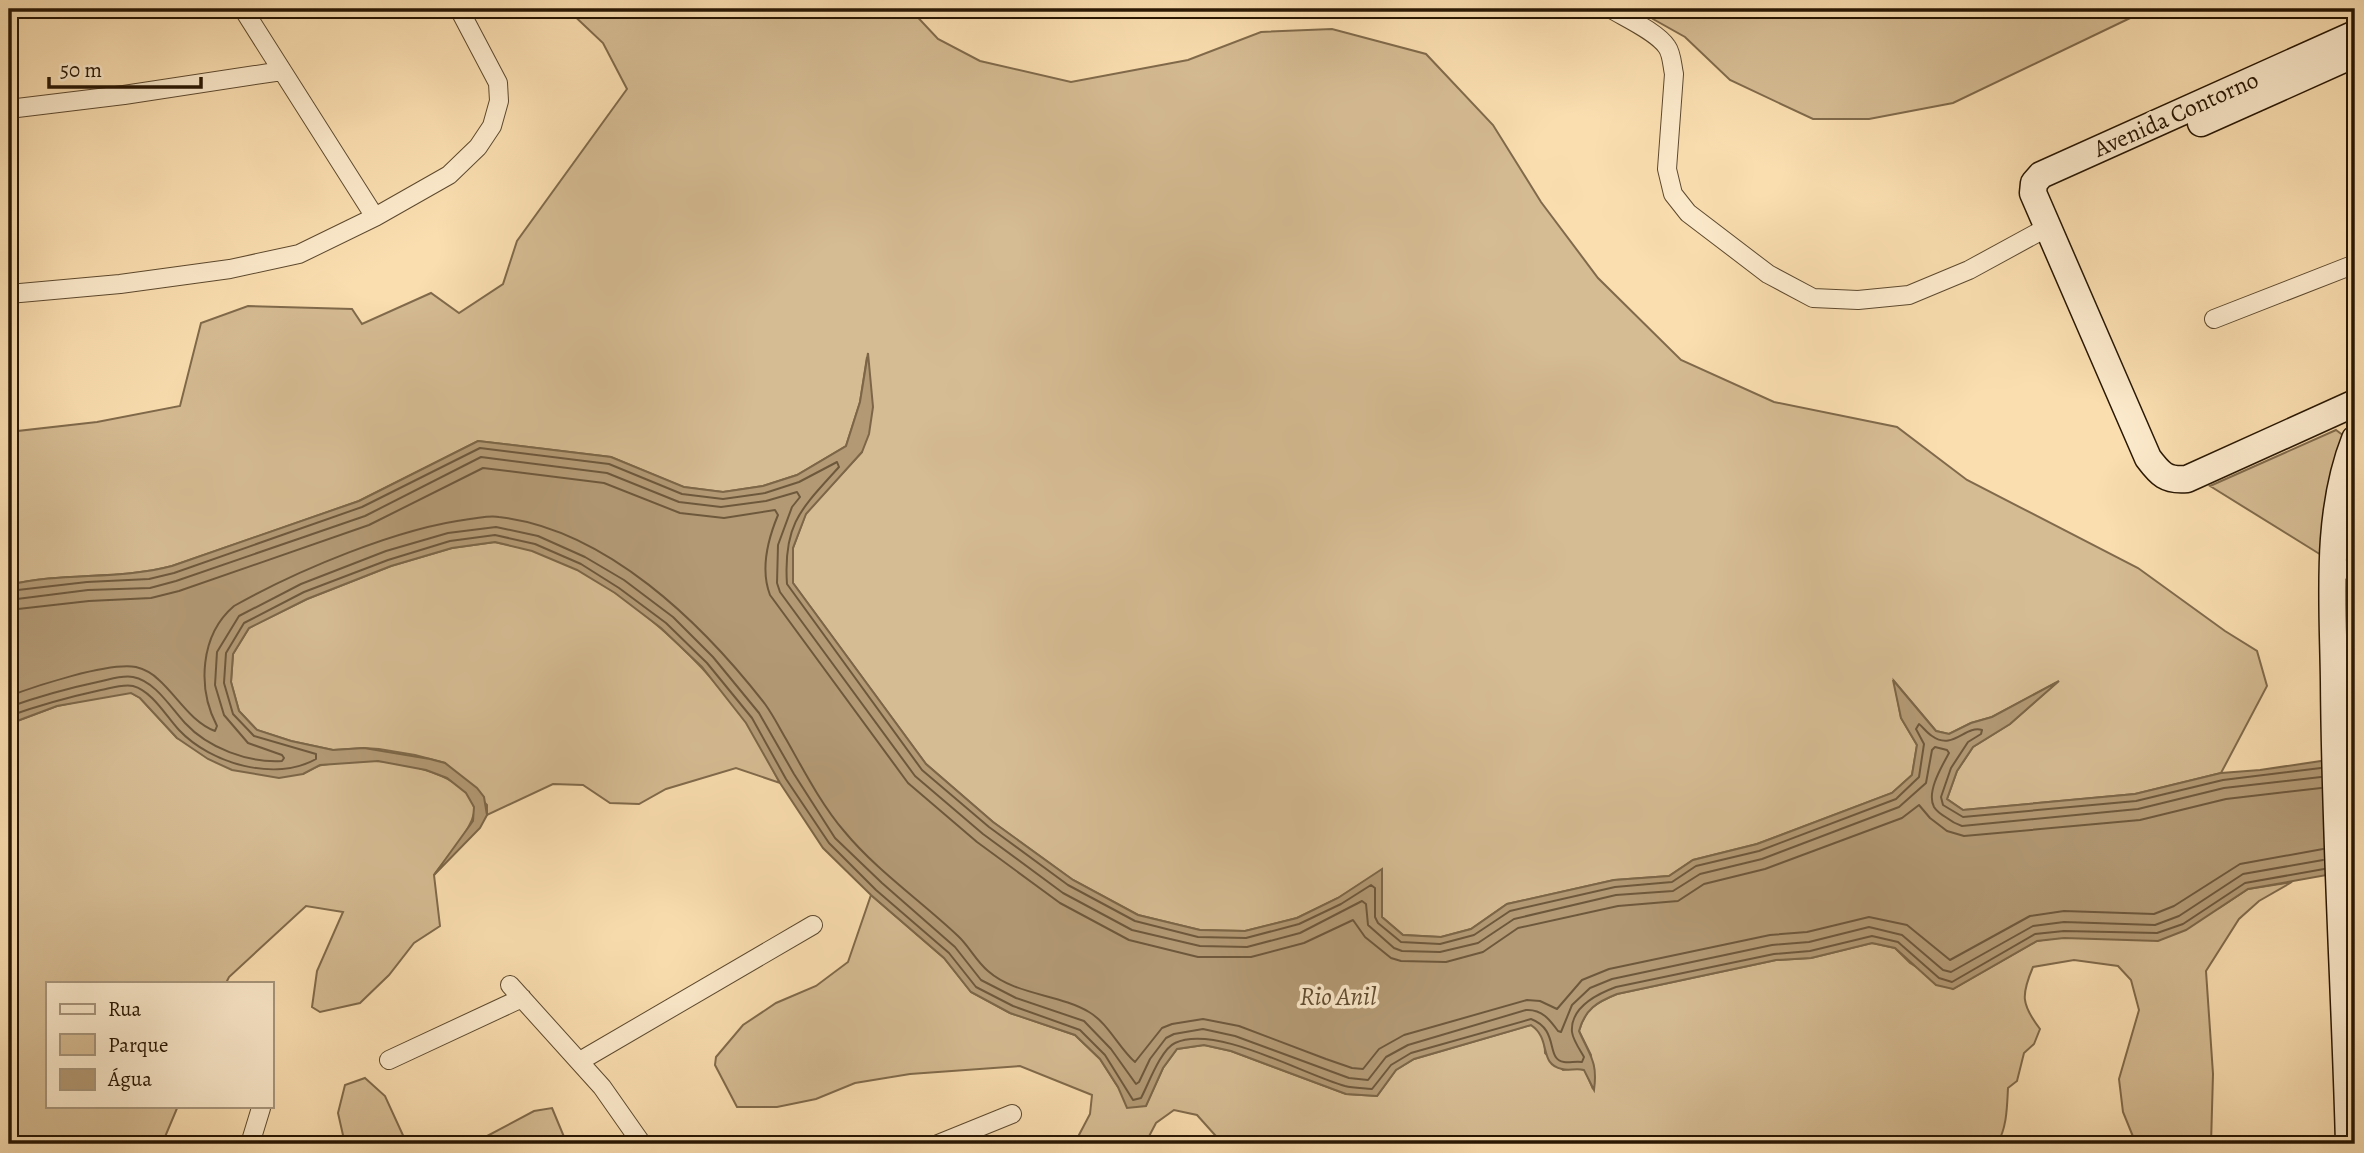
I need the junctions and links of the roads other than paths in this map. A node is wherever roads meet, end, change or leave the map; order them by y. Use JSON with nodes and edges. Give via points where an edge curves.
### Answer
{"nodes":[{"id":1,"x":243,"y":9,"type":"edge"},
{"id":2,"x":459,"y":9,"type":"edge"},
{"id":3,"x":1611,"y":9,"type":"edge"},
{"id":4,"x":2355,"y":34,"type":"edge"},
{"id":5,"x":2355,"y":54,"type":"edge"},
{"id":6,"x":282,"y":71,"type":"junction"},
{"id":7,"x":9,"y":109,"type":"edge"},
{"id":8,"x":375,"y":217,"type":"junction"},
{"id":9,"x":2046,"y":223,"type":"junction"},
{"id":10,"x":2355,"y":264,"type":"edge"},
{"id":11,"x":9,"y":294,"type":"edge"},
{"id":12,"x":2214,"y":319,"type":"dead end"},
{"id":13,"x":2355,"y":387,"type":"edge"},
{"id":14,"x":2355,"y":403,"type":"edge"},
{"id":15,"x":2355,"y":439,"type":"edge"},
{"id":16,"x":2148,"y":458,"type":"junction"},
{"id":17,"x":2344,"y":570,"type":"edge"},
{"id":18,"x":813,"y":925,"type":"dead end"},
{"id":19,"x":389,"y":1060,"type":"dead end"},
{"id":20,"x":580,"y":1061,"type":"junction"},
{"id":21,"x":261,"y":1108,"type":"dead end"},
{"id":22,"x":1012,"y":1114,"type":"dead end"},
{"id":23,"x":250,"y":1144,"type":"edge"},
{"id":24,"x":642,"y":1144,"type":"edge"},
{"id":25,"x":938,"y":1144,"type":"edge"},
{"id":26,"x":2349,"y":1144,"type":"edge"}],
"edges":[{"from":1,"to":6,"type":"street"},
{"from":2,"to":8,"type":"street","via":[[498,83],[492,126],[449,175]]},
{"from":3,"to":9,"type":"street","via":[[1654,36],[1672,59],[1667,169],[1673,194],[1688,213],[1768,274],[1813,298],[1909,295],[1969,270]]},
{"from":4,"to":9,"type":"street","name":"Avenida Contorno","via":[[2041,175],[2033,194]]},
{"from":5,"to":9,"type":"street","name":"Avenida Contorno","via":[[2053,190],[2046,205]]},
{"from":6,"to":7,"type":"street"},
{"from":6,"to":8,"type":"street"},
{"from":8,"to":11,"type":"street","via":[[299,254],[229,269]]},
{"from":9,"to":16,"type":"street","name":"Avenida Contorno"},
{"from":10,"to":12,"type":"street"},
{"from":13,"to":16,"type":"street","via":[[2180,466],[2164,466]]},
{"from":14,"to":16,"type":"street","name":"Avenida Contorno","via":[[2187,479],[2165,478]]},
{"from":15,"to":17,"type":"street","via":[[2340,484]]},
{"from":17,"to":26,"type":"street","via":[[2334,739]]},
{"from":18,"to":20,"type":"street"},
{"from":19,"to":20,"type":"street","via":[[516,991]]},
{"from":20,"to":24,"type":"street"},
{"from":21,"to":23,"type":"street"},
{"from":22,"to":25,"type":"street"}]}
